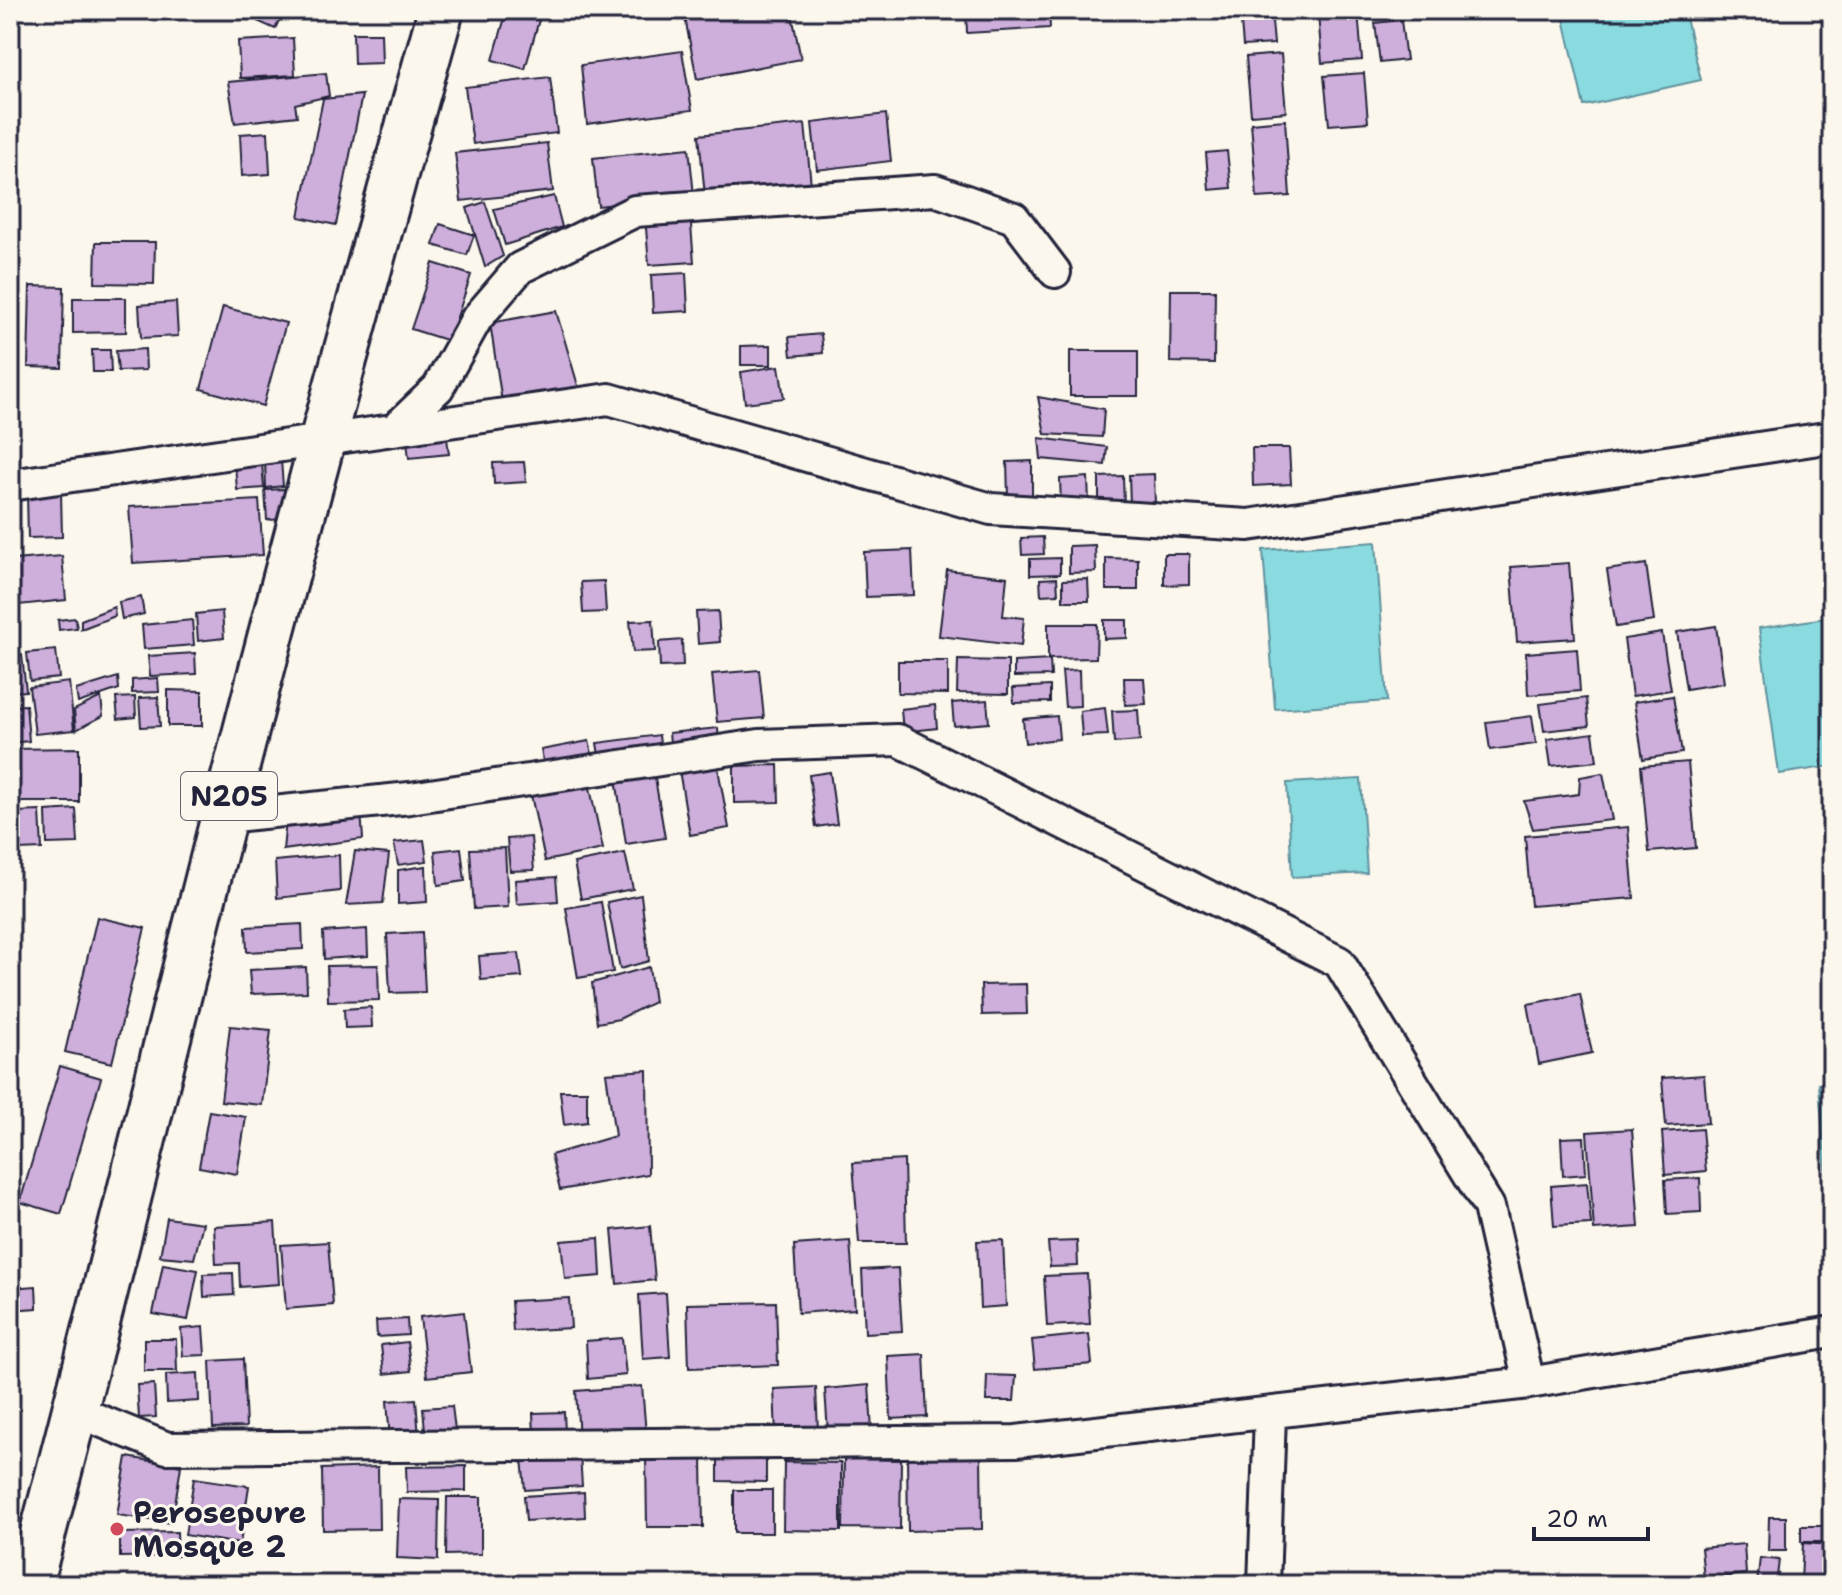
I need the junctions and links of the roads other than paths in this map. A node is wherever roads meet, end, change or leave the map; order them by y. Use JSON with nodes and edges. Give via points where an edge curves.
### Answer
{"nodes":[{"id":1,"x":441,"y":10,"type":"edge"},
{"id":2,"x":1055,"y":272,"type":"dead end"},
{"id":3,"x":395,"y":429,"type":"junction"},
{"id":4,"x":1832,"y":437,"type":"edge"},
{"id":5,"x":323,"y":440,"type":"junction"},
{"id":6,"x":10,"y":485,"type":"edge"},
{"id":7,"x":224,"y":817,"type":"junction"},
{"id":8,"x":1832,"y":1332,"type":"edge"},
{"id":9,"x":1529,"y":1383,"type":"junction"},
{"id":10,"x":76,"y":1411,"type":"junction"},
{"id":11,"x":1270,"y":1415,"type":"junction"},
{"id":12,"x":29,"y":1585,"type":"edge"},
{"id":13,"x":1264,"y":1585,"type":"edge"}],
"edges":[{"from":1,"to":5,"type":"highway","number":"N205"},
{"from":2,"to":3,"type":"street","via":[[1014,218],[935,190],[635,211],[520,268],[477,318],[438,388]]},
{"from":3,"to":4,"type":"street","via":[[609,399],[991,509],[1248,525]]},
{"from":3,"to":5,"type":"street"},
{"from":5,"to":6,"type":"street"},
{"from":5,"to":7,"type":"highway","number":"N205"},
{"from":7,"to":9,"type":"street","via":[[410,798],[759,745],[898,740],[1339,962],[1489,1207]]},
{"from":7,"to":10,"type":"highway","number":"N205"},
{"from":8,"to":9,"type":"street"},
{"from":9,"to":11,"type":"street"},
{"from":10,"to":11,"type":"street","via":[[167,1448],[1016,1441]]},
{"from":10,"to":12,"type":"highway","number":"N205"},
{"from":11,"to":13,"type":"street"}]}
